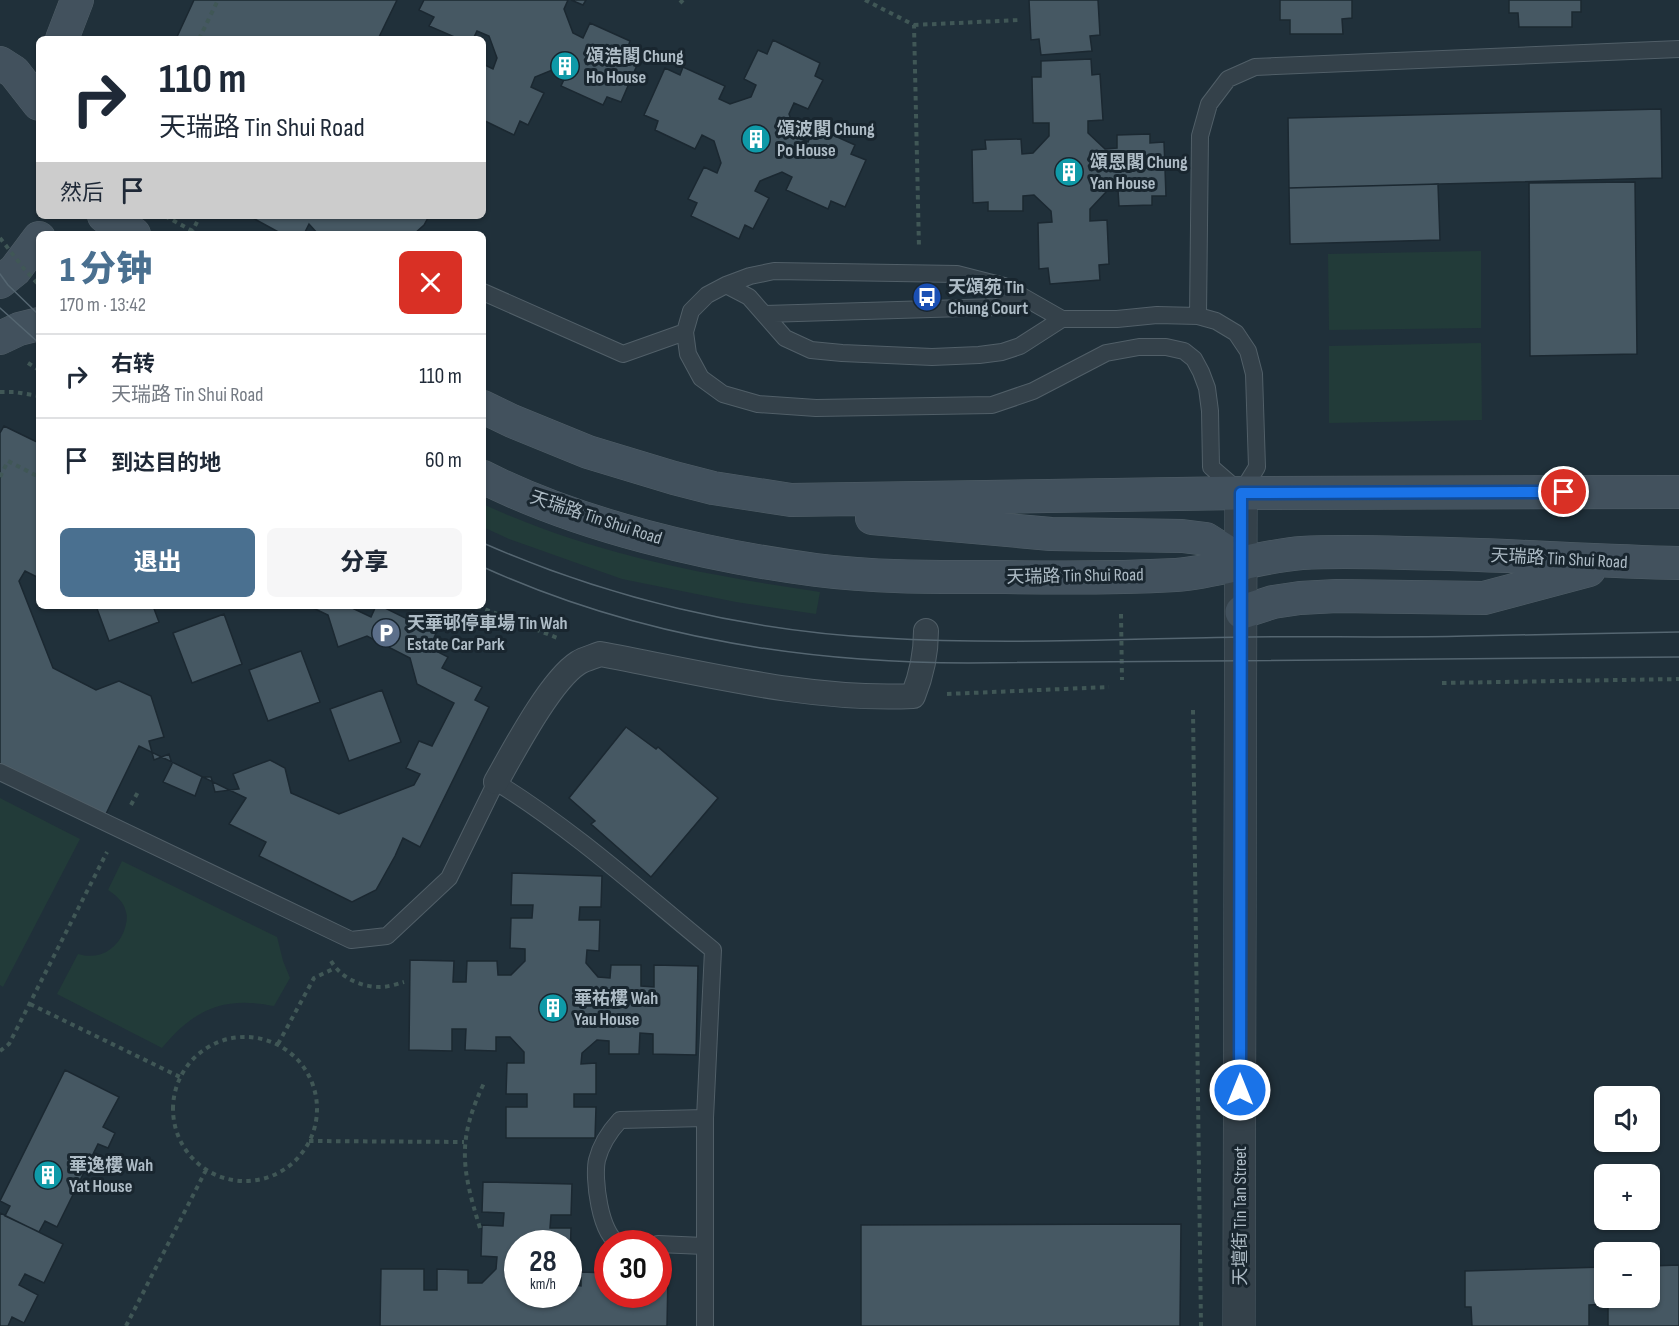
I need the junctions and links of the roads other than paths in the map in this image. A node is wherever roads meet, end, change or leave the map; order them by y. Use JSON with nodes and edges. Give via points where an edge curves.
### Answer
{"nodes":[{"id":1,"x":76,"y":0,"type":"edge"},
{"id":2,"x":64,"y":36,"type":"edge"},
{"id":3,"x":1679,"y":49,"type":"edge"},
{"id":4,"x":0,"y":63,"type":"edge"},
{"id":5,"x":36,"y":100,"type":"edge"},
{"id":6,"x":109,"y":219,"type":"edge"},
{"id":7,"x":129,"y":231,"type":"edge"},
{"id":8,"x":36,"y":246,"type":"edge"},
{"id":9,"x":23,"y":278,"type":"edge"},
{"id":10,"x":726,"y":285,"type":"junction"},
{"id":11,"x":486,"y":293,"type":"edge"},
{"id":12,"x":1023,"y":297,"type":"junction"},
{"id":13,"x":765,"y":314,"type":"junction"},
{"id":14,"x":1198,"y":315,"type":"junction"},
{"id":15,"x":1062,"y":319,"type":"junction"},
{"id":16,"x":36,"y":325,"type":"edge"},
{"id":17,"x":685,"y":332,"type":"junction"},
{"id":18,"x":0,"y":338,"type":"edge"},
{"id":19,"x":486,"y":408,"type":"edge"},
{"id":20,"x":486,"y":478,"type":"edge"},
{"id":21,"x":1679,"y":492,"type":"edge"},
{"id":22,"x":1241,"y":493,"type":"junction"},
{"id":23,"x":804,"y":500,"type":"junction"},
{"id":24,"x":1620,"y":562,"type":"junction"},
{"id":25,"x":1679,"y":563,"type":"edge"},
{"id":26,"x":1242,"y":564,"type":"junction"},
{"id":27,"x":1242,"y":612,"type":"junction"},
{"id":28,"x":926,"y":631,"type":"dead end"},
{"id":29,"x":0,"y":772,"type":"edge"},
{"id":30,"x":496,"y":782,"type":"junction"},
{"id":31,"x":705,"y":1118,"type":"junction"},
{"id":32,"x":607,"y":1230,"type":"edge"},
{"id":33,"x":672,"y":1245,"type":"edge"},
{"id":34,"x":704,"y":1246,"type":"junction"},
{"id":35,"x":705,"y":1326,"type":"edge"},
{"id":36,"x":1239,"y":1326,"type":"edge"}],
"edges":[{"from":1,"to":2,"type":"main road"},
{"from":3,"to":14,"type":"lane","via":[[1255,67],[1228,79],[1209,104],[1200,136]]},
{"from":4,"to":5,"type":"main road","via":[[14,72]]},
{"from":6,"to":7,"type":"main road"},
{"from":8,"to":9,"type":"main road"},
{"from":10,"to":12,"type":"lane","via":[[774,271],[957,274],[1004,286]]},
{"from":10,"to":13,"type":"lane","via":[[749,297]]},
{"from":10,"to":17,"type":"lane","via":[[692,311]]},
{"from":11,"to":17,"type":"lane","via":[[623,354]]},
{"from":12,"to":13,"type":"lane","via":[[997,308]]},
{"from":12,"to":15,"type":"lane"},
{"from":13,"to":15,"type":"lane","via":[[785,338],[811,350],[932,357],[1002,352],[1020,346]]},
{"from":14,"to":15,"type":"lane"},
{"from":14,"to":22,"type":"lane","via":[[1236,333],[1248,351],[1254,374],[1257,467]]},
{"from":16,"to":18,"type":"main road"},
{"from":17,"to":22,"type":"lane","via":[[688,354],[702,378],[723,394],[758,404],[816,408],[992,405],[1033,391],[1106,353],[1138,347],[1184,351],[1194,359],[1207,388],[1211,467]]},
{"from":19,"to":23,"type":"main road","via":[[588,452],[674,478],[713,488]]},
{"from":20,"to":26,"type":"main road","name":"天瑞路 Tin Shui Road","via":[[565,512],[626,531],[818,570],[947,577],[1062,577],[1178,574]]},
{"from":21,"to":22,"type":"main road"},
{"from":22,"to":23,"type":"main road"},
{"from":22,"to":26,"type":"street","name":"天壇街 Tin Tan Street"},
{"from":23,"to":26,"type":"main road","via":[[874,519],[1051,534],[1206,539]]},
{"from":24,"to":25,"type":"main road","name":"天瑞路 Tin Shui Road"},
{"from":24,"to":26,"type":"main road","name":"天瑞路 Tin Shui Road","via":[[1338,551],[1298,553]]},
{"from":24,"to":27,"type":"main road","via":[[1484,598],[1300,598]]},
{"from":26,"to":27,"type":"street","name":"天壇街 Tin Tan Street"},
{"from":27,"to":36,"type":"street","name":"天壇街 Tin Tan Street"},
{"from":28,"to":30,"type":"street","via":[[924,663],[913,696],[821,693],[600,654],[579,662],[564,674]]},
{"from":29,"to":30,"type":"lane","via":[[351,940],[387,936],[449,878]]},
{"from":30,"to":31,"type":"lane","via":[[525,800],[713,950]]},
{"from":31,"to":32,"type":"lane","via":[[620,1120],[607,1135],[596,1162],[600,1214]]},
{"from":31,"to":34,"type":"lane"},
{"from":33,"to":34,"type":"lane"},
{"from":34,"to":35,"type":"lane"}]}
